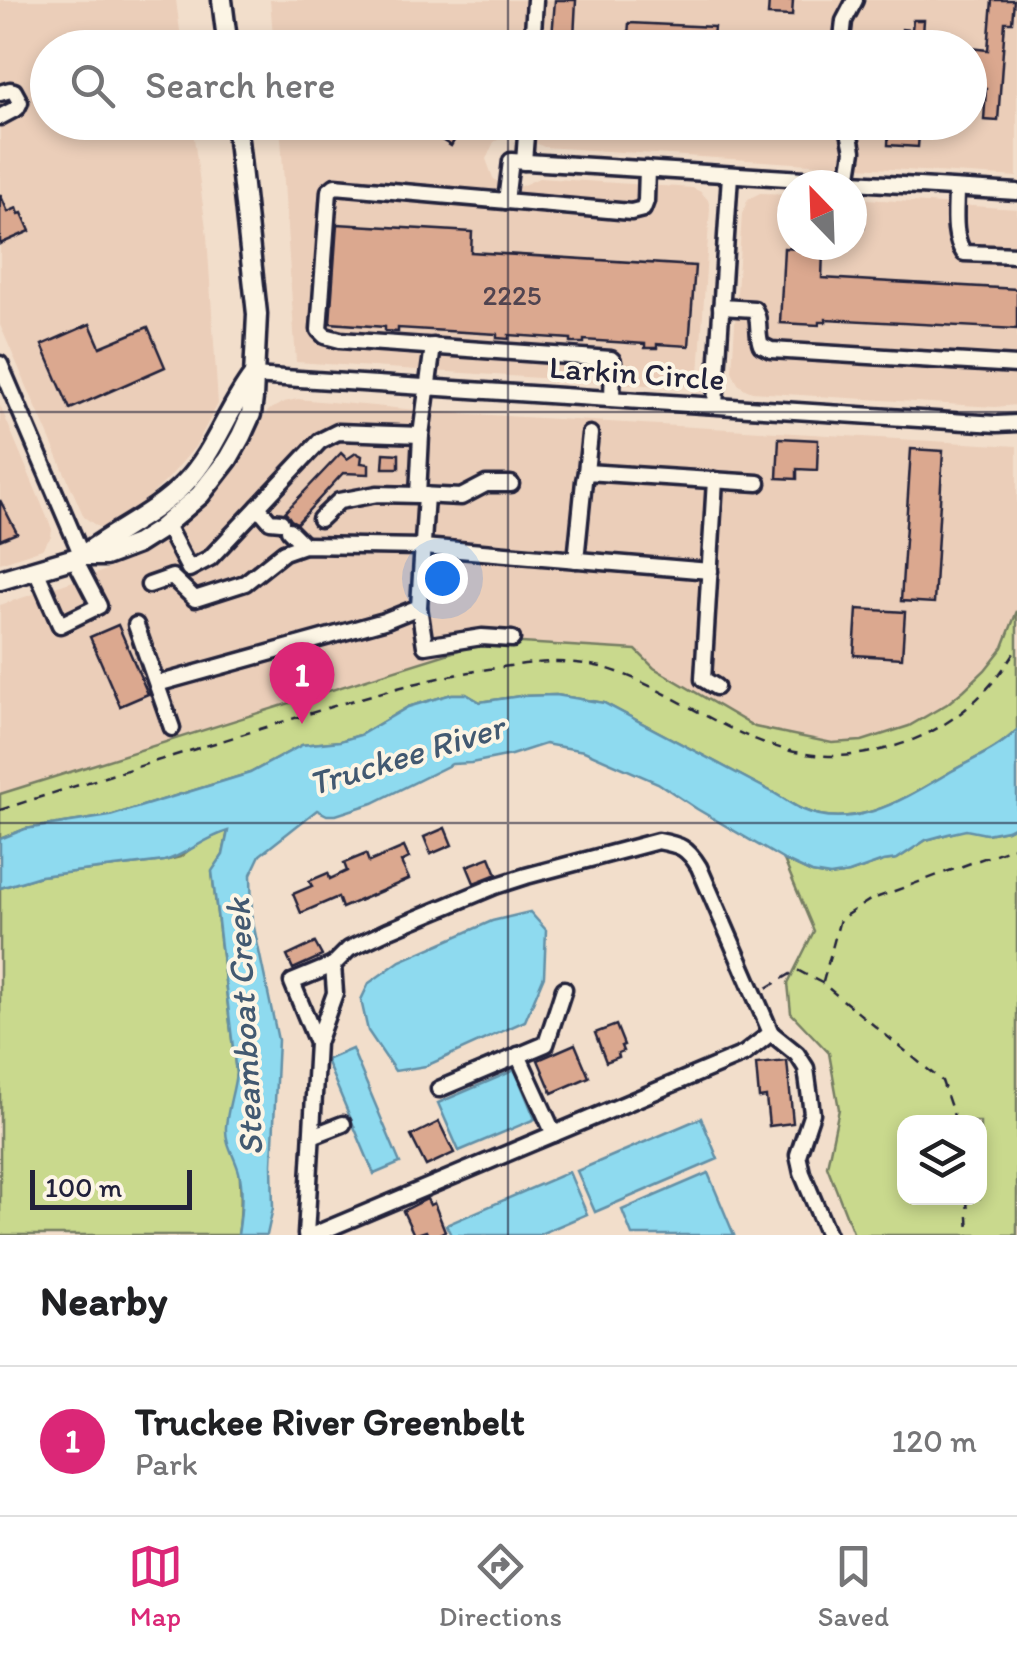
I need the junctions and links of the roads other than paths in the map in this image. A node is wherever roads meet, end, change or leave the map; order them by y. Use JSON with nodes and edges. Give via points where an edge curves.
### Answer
{"nodes":[{"id":1,"x":222,"y":0,"type":"edge"},
{"id":2,"x":535,"y":0,"type":"edge"},
{"id":3,"x":855,"y":0,"type":"edge"},
{"id":4,"x":226,"y":30,"type":"edge"},
{"id":5,"x":533,"y":30,"type":"edge"},
{"id":6,"x":843,"y":30,"type":"edge"},
{"id":7,"x":0,"y":93,"type":"edge"},
{"id":8,"x":0,"y":116,"type":"edge"},
{"id":9,"x":238,"y":140,"type":"edge"},
{"id":10,"x":523,"y":140,"type":"edge"},
{"id":11,"x":851,"y":140,"type":"edge"},
{"id":12,"x":518,"y":161,"type":"junction"},
{"id":13,"x":647,"y":169,"type":"junction"},
{"id":14,"x":850,"y":170,"type":"edge"},
{"id":15,"x":730,"y":174,"type":"junction"},
{"id":16,"x":777,"y":177,"type":"edge"},
{"id":17,"x":867,"y":183,"type":"edge"},
{"id":18,"x":956,"y":189,"type":"junction"},
{"id":19,"x":1017,"y":192,"type":"edge"},
{"id":20,"x":506,"y":201,"type":"junction"},
{"id":21,"x":1017,"y":255,"type":"edge"},
{"id":22,"x":721,"y":307,"type":"junction"},
{"id":23,"x":433,"y":346,"type":"junction"},
{"id":24,"x":0,"y":364,"type":"edge"},
{"id":25,"x":1017,"y":365,"type":"edge"},
{"id":26,"x":253,"y":376,"type":"junction"},
{"id":27,"x":428,"y":387,"type":"junction"},
{"id":28,"x":612,"y":399,"type":"junction"},
{"id":29,"x":715,"y":405,"type":"junction"},
{"id":30,"x":1017,"y":423,"type":"edge"},
{"id":31,"x":590,"y":434,"type":"dead end"},
{"id":32,"x":422,"y":435,"type":"junction"},
{"id":33,"x":586,"y":472,"type":"junction"},
{"id":34,"x":716,"y":480,"type":"junction"},
{"id":35,"x":758,"y":483,"type":"dead end"},
{"id":36,"x":511,"y":484,"type":"dead end"},
{"id":37,"x":422,"y":495,"type":"junction"},
{"id":38,"x":258,"y":507,"type":"junction"},
{"id":39,"x":320,"y":519,"type":"dead end"},
{"id":40,"x":166,"y":525,"type":"junction"},
{"id":41,"x":304,"y":545,"type":"junction"},
{"id":42,"x":423,"y":547,"type":"junction"},
{"id":43,"x":78,"y":557,"type":"junction"},
{"id":44,"x":576,"y":560,"type":"junction"},
{"id":45,"x":36,"y":570,"type":"junction"},
{"id":46,"x":710,"y":571,"type":"junction"},
{"id":47,"x":0,"y":580,"type":"edge"},
{"id":48,"x":148,"y":586,"type":"dead end"},
{"id":49,"x":419,"y":607,"type":"junction"},
{"id":50,"x":136,"y":625,"type":"dead end"},
{"id":51,"x":512,"y":638,"type":"dead end"},
{"id":52,"x":157,"y":684,"type":"junction"},
{"id":53,"x":716,"y":687,"type":"dead end"},
{"id":54,"x":172,"y":728,"type":"dead end"},
{"id":55,"x":334,"y":965,"type":"junction"},
{"id":56,"x":564,"y":989,"type":"dead end"},
{"id":57,"x":771,"y":1033,"type":"junction"},
{"id":58,"x":317,"y":1043,"type":"junction"},
{"id":59,"x":518,"y":1055,"type":"junction"},
{"id":60,"x":439,"y":1089,"type":"dead end"},
{"id":61,"x":343,"y":1124,"type":"dead end"},
{"id":62,"x":554,"y":1134,"type":"junction"},
{"id":63,"x":312,"y":1136,"type":"junction"},
{"id":64,"x":310,"y":1235,"type":"edge"},
{"id":65,"x":828,"y":1235,"type":"edge"}],
"edges":[{"from":1,"to":4,"type":"main road"},
{"from":2,"to":5,"type":"street"},
{"from":3,"to":6,"type":"street"},
{"from":7,"to":8,"type":"street","via":[[14,91],[20,102]]},
{"from":9,"to":26,"type":"main road","via":[[257,314]]},
{"from":10,"to":12,"type":"street"},
{"from":11,"to":14,"type":"street"},
{"from":12,"to":13,"type":"street"},
{"from":12,"to":20,"type":"street"},
{"from":13,"to":15,"type":"street"},
{"from":13,"to":20,"type":"street","via":[[646,201],[631,212]]},
{"from":15,"to":16,"type":"street"},
{"from":15,"to":22,"type":"street"},
{"from":17,"to":18,"type":"street"},
{"from":18,"to":19,"type":"street"},
{"from":18,"to":21,"type":"street","via":[[957,240],[964,253]]},
{"from":20,"to":23,"type":"street","via":[[335,186],[329,191],[319,330],[340,340]]},
{"from":22,"to":25,"type":"street","via":[[754,309],[757,337],[772,350]]},
{"from":22,"to":29,"type":"street"},
{"from":23,"to":27,"type":"street"},
{"from":23,"to":28,"type":"street","via":[[611,358]]},
{"from":24,"to":43,"type":"street"},
{"from":26,"to":27,"type":"street","name":"Larkin Circle"},
{"from":26,"to":40,"type":"main road","via":[[251,414],[228,459]]},
{"from":26,"to":43,"type":"main road","via":[[187,481],[147,516]]},
{"from":27,"to":28,"type":"street","name":"Larkin Circle"},
{"from":27,"to":32,"type":"street"},
{"from":28,"to":29,"type":"street","name":"Larkin Circle"},
{"from":29,"to":30,"type":"street","name":"Larkin Circle"},
{"from":31,"to":33,"type":"street"},
{"from":32,"to":37,"type":"street"},
{"from":32,"to":38,"type":"street","via":[[338,432],[320,441]]},
{"from":33,"to":34,"type":"street"},
{"from":33,"to":44,"type":"street"},
{"from":34,"to":35,"type":"street"},
{"from":34,"to":46,"type":"street"},
{"from":36,"to":37,"type":"street","via":[[486,484],[461,497]]},
{"from":37,"to":39,"type":"street","via":[[338,502]]},
{"from":37,"to":42,"type":"street"},
{"from":38,"to":40,"type":"street","via":[[210,558],[189,569]]},
{"from":38,"to":41,"type":"street"},
{"from":40,"to":43,"type":"main road","via":[[119,552]]},
{"from":41,"to":42,"type":"street"},
{"from":41,"to":48,"type":"street","via":[[244,583],[194,600],[172,577]]},
{"from":42,"to":44,"type":"street"},
{"from":42,"to":49,"type":"street"},
{"from":43,"to":45,"type":"main road"},
{"from":43,"to":45,"type":"street","via":[[99,606],[60,625]]},
{"from":44,"to":46,"type":"street"},
{"from":45,"to":47,"type":"main road"},
{"from":46,"to":53,"type":"street","via":[[703,679]]},
{"from":49,"to":51,"type":"street","via":[[424,646]]},
{"from":49,"to":52,"type":"street"},
{"from":50,"to":52,"type":"street"},
{"from":52,"to":54,"type":"street"},
{"from":55,"to":57,"type":"street","via":[[349,949],[495,886],[658,841],[678,844],[699,867]]},
{"from":55,"to":58,"type":"street","via":[[335,993]]},
{"from":55,"to":58,"type":"street","via":[[292,982]]},
{"from":56,"to":59,"type":"street","via":[[546,1044]]},
{"from":57,"to":62,"type":"street","via":[[744,1054]]},
{"from":57,"to":65,"type":"street","via":[[806,1068],[812,1114],[798,1155]]},
{"from":58,"to":63,"type":"street"},
{"from":59,"to":60,"type":"street"},
{"from":59,"to":62,"type":"street"},
{"from":61,"to":63,"type":"street"},
{"from":62,"to":64,"type":"street"},
{"from":63,"to":64,"type":"street"}]}
